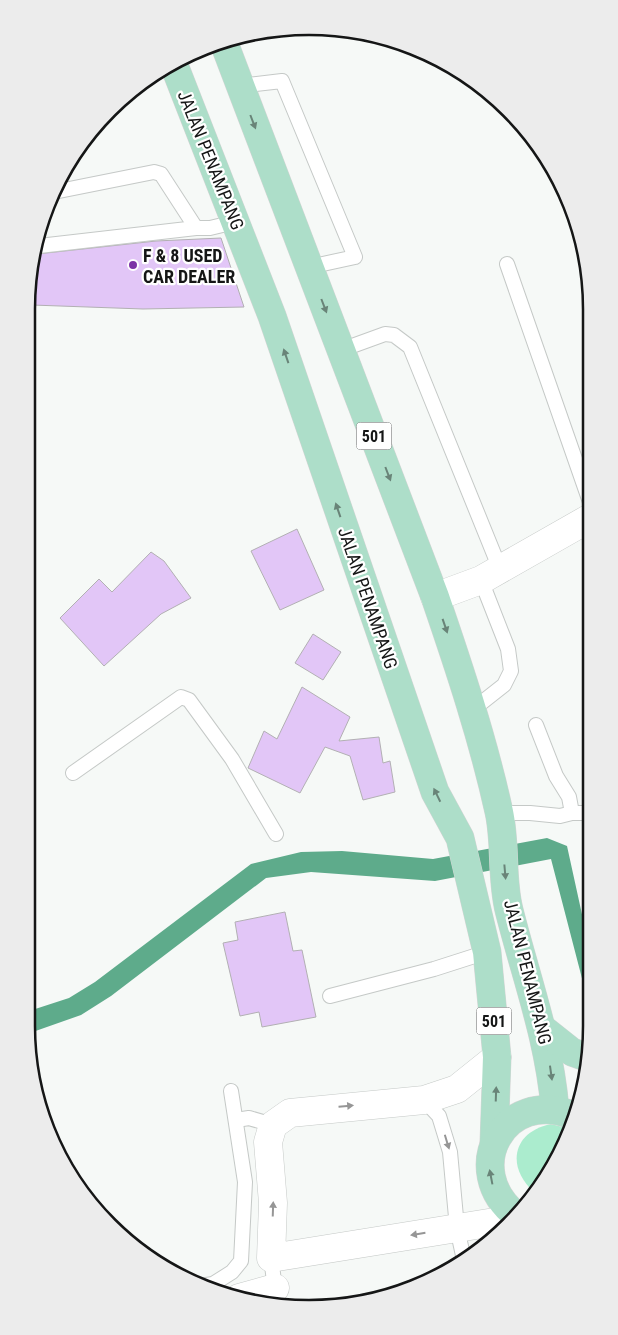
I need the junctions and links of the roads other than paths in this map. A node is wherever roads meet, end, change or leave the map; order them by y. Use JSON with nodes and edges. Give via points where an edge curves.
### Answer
{"nodes":[{"id":1,"x":226,"y":48,"type":"edge"},
{"id":2,"x":176,"y":70,"type":"edge"},
{"id":3,"x":240,"y":86,"type":"junction"},
{"id":4,"x":62,"y":190,"type":"edge"},
{"id":5,"x":235,"y":222,"type":"junction"},
{"id":6,"x":196,"y":228,"type":"junction"},
{"id":7,"x":42,"y":246,"type":"edge"},
{"id":8,"x":507,"y":264,"type":"dead end"},
{"id":9,"x":309,"y":267,"type":"junction"},
{"id":10,"x":341,"y":350,"type":"junction"},
{"id":11,"x":583,"y":482,"type":"edge"},
{"id":12,"x":583,"y":522,"type":"edge"},
{"id":13,"x":490,"y":575,"type":"junction"},
{"id":14,"x":436,"y":596,"type":"junction"},
{"id":15,"x":471,"y":711,"type":"junction"},
{"id":16,"x":536,"y":725,"type":"dead end"},
{"id":17,"x":73,"y":773,"type":"dead end"},
{"id":18,"x":572,"y":812,"type":"junction"},
{"id":19,"x":583,"y":813,"type":"edge"},
{"id":20,"x":501,"y":824,"type":"junction"},
{"id":21,"x":276,"y":834,"type":"dead end"},
{"id":22,"x":487,"y":952,"type":"junction"},
{"id":23,"x":330,"y":996,"type":"dead end"},
{"id":24,"x":543,"y":1029,"type":"junction"},
{"id":25,"x":581,"y":1055,"type":"edge"},
{"id":26,"x":497,"y":1057,"type":"junction"},
{"id":27,"x":231,"y":1091,"type":"dead end"},
{"id":28,"x":424,"y":1100,"type":"junction"},
{"id":29,"x":564,"y":1113,"type":"edge"},
{"id":30,"x":236,"y":1120,"type":"junction"},
{"id":31,"x":273,"y":1125,"type":"junction"},
{"id":32,"x":494,"y":1143,"type":"junction"},
{"id":33,"x":511,"y":1211,"type":"edge"},
{"id":34,"x":502,"y":1221,"type":"edge"},
{"id":35,"x":456,"y":1228,"type":"junction"},
{"id":36,"x":462,"y":1253,"type":"edge"},
{"id":37,"x":271,"y":1258,"type":"junction"},
{"id":38,"x":215,"y":1283,"type":"edge"},
{"id":39,"x":276,"y":1296,"type":"edge"}],
"edges":[{"from":1,"to":3,"type":"main road","name":"JALAN PENAMPANG","number":"501"},
{"from":2,"to":5,"type":"main road","name":"JALAN PENAMPANG","number":"501"},
{"from":3,"to":9,"type":"main road","name":"JALAN PENAMPANG","number":"501","one_way":true},
{"from":3,"to":9,"type":"lane","via":[[282,81],[355,257]]},
{"from":4,"to":6,"type":"lane","via":[[154,172],[161,174]]},
{"from":5,"to":6,"type":"lane"},
{"from":22,"to":5,"type":"main road","name":"JALAN PENAMPANG","number":"501","one_way":true,"via":[[460,838],[435,792],[272,316]]},
{"from":6,"to":7,"type":"lane"},
{"from":8,"to":11,"type":"lane"},
{"from":9,"to":10,"type":"main road","name":"JALAN PENAMPANG","number":"501","one_way":true},
{"from":10,"to":13,"type":"lane","via":[[385,334],[394,335],[410,347]]},
{"from":10,"to":14,"type":"main road","name":"JALAN PENAMPANG","number":"501","one_way":true},
{"from":12,"to":13,"type":"street"},
{"from":13,"to":14,"type":"street"},
{"from":13,"to":15,"type":"lane","via":[[511,671],[504,685]]},
{"from":14,"to":15,"type":"main road","name":"JALAN PENAMPANG","number":"501","one_way":true},
{"from":15,"to":20,"type":"main road","name":"JALAN PENAMPANG","number":"501"},
{"from":16,"to":18,"type":"lane","via":[[556,776],[569,797]]},
{"from":17,"to":21,"type":"lane","via":[[180,697],[189,700],[232,759]]},
{"from":18,"to":19,"type":"lane"},
{"from":18,"to":20,"type":"lane","via":[[560,816],[530,813]]},
{"from":20,"to":24,"type":"main road","name":"JALAN PENAMPANG","number":"501","one_way":true,"via":[[508,908]]},
{"from":22,"to":23,"type":"lane"},
{"from":22,"to":26,"type":"main road","name":"JALAN PENAMPANG","number":"501"},
{"from":24,"to":25,"type":"main road","via":[[572,1052]]},
{"from":24,"to":29,"type":"main road","name":"JALAN PENAMPANG","number":"501","one_way":true},
{"from":26,"to":28,"type":"street","via":[[457,1089]]},
{"from":32,"to":26,"type":"main road","name":"JALAN PENAMPANG","number":"501","one_way":true},
{"from":27,"to":30,"type":"lane"},
{"from":31,"to":28,"type":"street","one_way":true,"via":[[290,1113]]},
{"from":28,"to":35,"type":"lane","one_way":true,"via":[[439,1116],[450,1152]]},
{"from":29,"to":32,"type":"main road","via":[[530,1111],[508,1123]]},
{"from":30,"to":31,"type":"lane","via":[[249,1118]]},
{"from":30,"to":38,"type":"lane","via":[[245,1182],[241,1261],[232,1272]]},
{"from":37,"to":31,"type":"street","one_way":true,"via":[[273,1203],[268,1142]]},
{"from":33,"to":32,"type":"main road","name":"JALAN PENAMPANG","one_way":true,"via":[[492,1184],[490,1163]]},
{"from":34,"to":35,"type":"street"},
{"from":35,"to":36,"type":"lane"},
{"from":35,"to":37,"type":"street","one_way":true},
{"from":37,"to":39,"type":"lane"}]}
